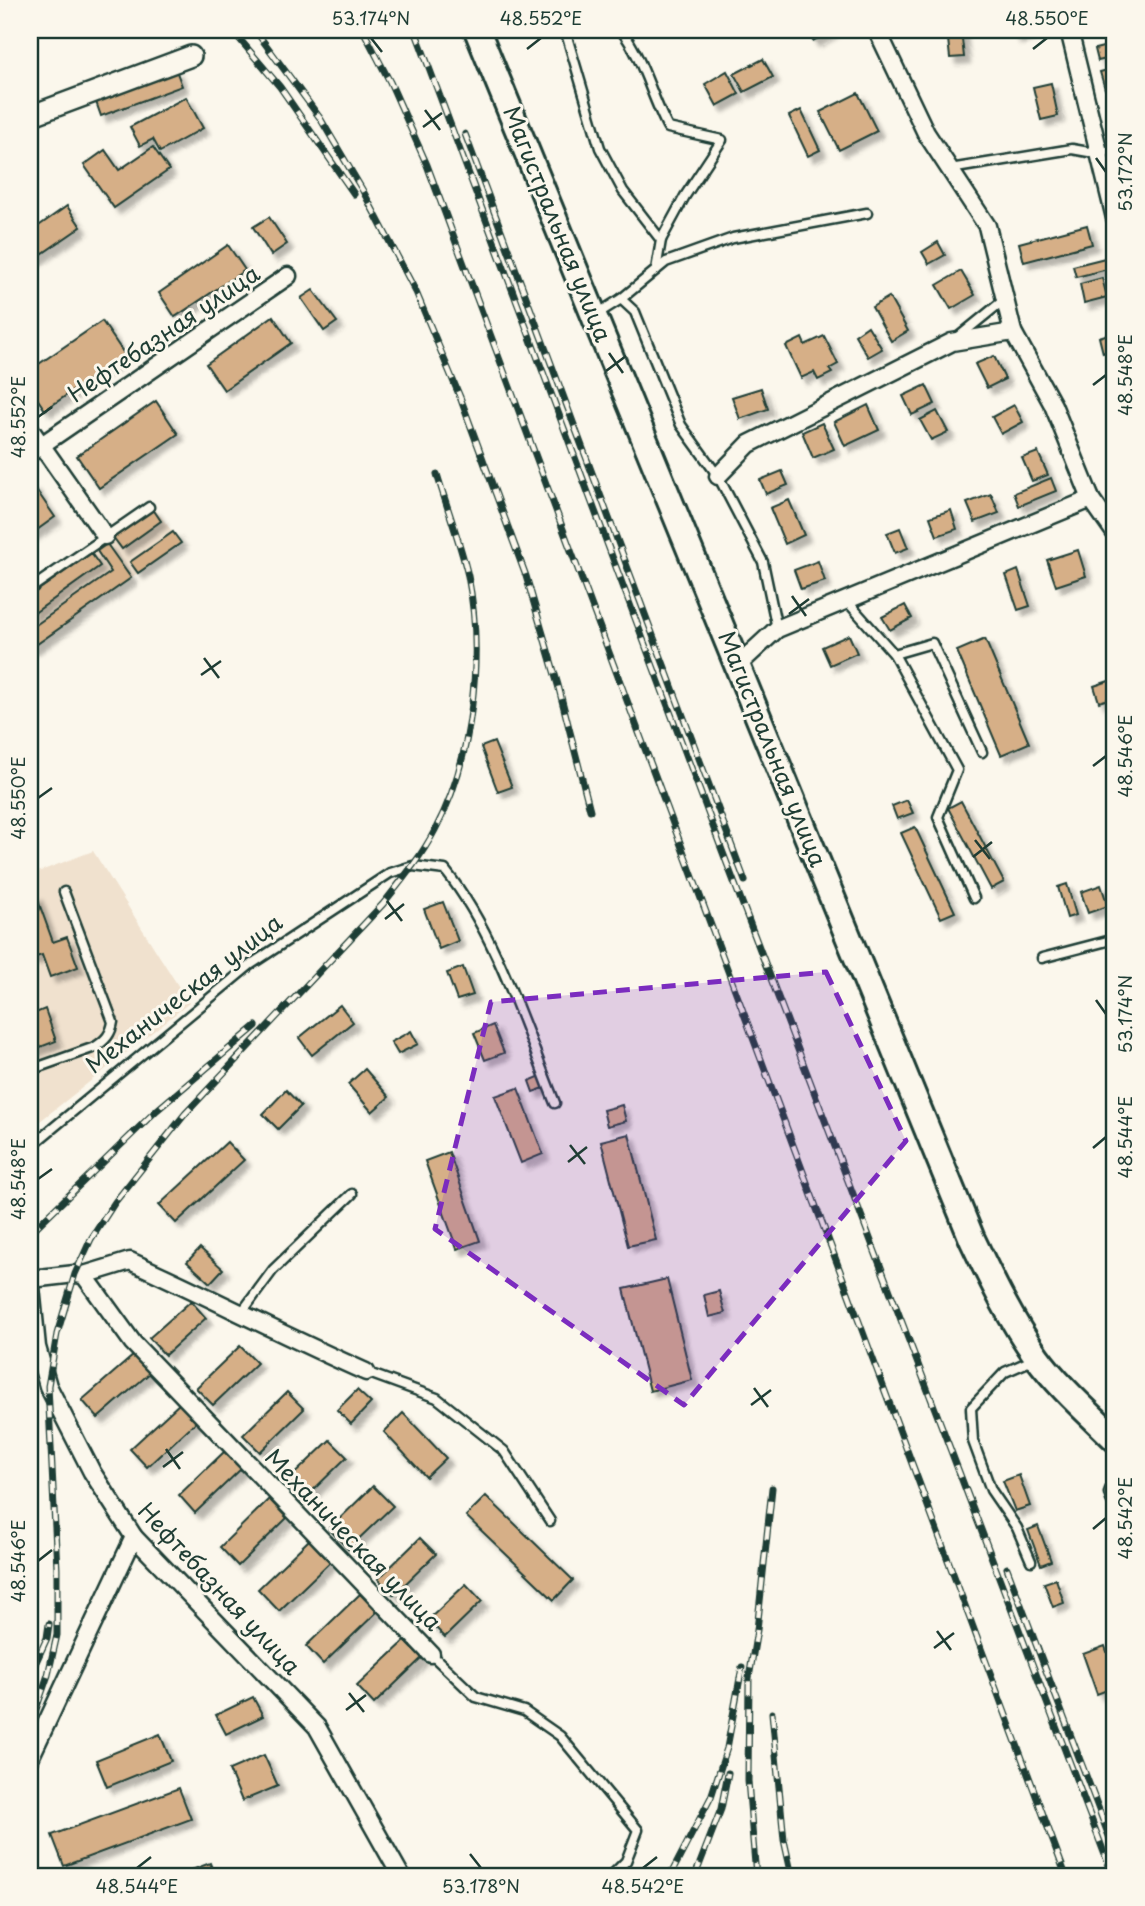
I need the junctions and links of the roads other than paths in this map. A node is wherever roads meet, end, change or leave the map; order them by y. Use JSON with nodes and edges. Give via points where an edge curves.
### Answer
{"nodes":[{"id":1,"x":477,"y":30,"type":"edge"},
{"id":2,"x":565,"y":30,"type":"edge"},
{"id":3,"x":621,"y":30,"type":"edge"},
{"id":4,"x":877,"y":30,"type":"edge"},
{"id":5,"x":1069,"y":30,"type":"edge"},
{"id":6,"x":191,"y":56,"type":"dead end"},
{"id":7,"x":30,"y":116,"type":"edge"},
{"id":8,"x":1108,"y":151,"type":"edge"},
{"id":9,"x":950,"y":169,"type":"junction"},
{"id":10,"x":867,"y":213,"type":"dead end"},
{"id":11,"x":1115,"y":218,"type":"edge"},
{"id":12,"x":661,"y":240,"type":"junction"},
{"id":13,"x":656,"y":270,"type":"junction"},
{"id":14,"x":288,"y":276,"type":"dead end"},
{"id":15,"x":621,"y":299,"type":"junction"},
{"id":16,"x":1005,"y":299,"type":"junction"},
{"id":17,"x":594,"y":315,"type":"junction"},
{"id":18,"x":1013,"y":332,"type":"junction"},
{"id":19,"x":952,"y":342,"type":"junction"},
{"id":20,"x":30,"y":429,"type":"edge"},
{"id":21,"x":36,"y":448,"type":"edge"},
{"id":22,"x":718,"y":476,"type":"junction"},
{"id":23,"x":1091,"y":499,"type":"junction"},
{"id":24,"x":149,"y":507,"type":"dead end"},
{"id":25,"x":1115,"y":533,"type":"edge"},
{"id":26,"x":105,"y":536,"type":"junction"},
{"id":27,"x":30,"y":589,"type":"edge"},
{"id":28,"x":846,"y":600,"type":"junction"},
{"id":29,"x":777,"y":629,"type":"junction"},
{"id":30,"x":894,"y":654,"type":"junction"},
{"id":31,"x":738,"y":666,"type":"junction"},
{"id":32,"x":982,"y":752,"type":"dead end"},
{"id":33,"x":64,"y":892,"type":"dead end"},
{"id":34,"x":974,"y":898,"type":"dead end"},
{"id":35,"x":1115,"y":939,"type":"edge"},
{"id":36,"x":1042,"y":958,"type":"dead end"},
{"id":37,"x":30,"y":1070,"type":"edge"},
{"id":38,"x":555,"y":1103,"type":"dead end"},
{"id":39,"x":30,"y":1147,"type":"edge"},
{"id":40,"x":352,"y":1194,"type":"dead end"},
{"id":41,"x":84,"y":1275,"type":"junction"},
{"id":42,"x":30,"y":1278,"type":"edge"},
{"id":43,"x":242,"y":1312,"type":"junction"},
{"id":44,"x":1037,"y":1357,"type":"junction"},
{"id":45,"x":366,"y":1371,"type":"joint"},
{"id":46,"x":1115,"y":1439,"type":"edge"},
{"id":47,"x":1115,"y":1488,"type":"edge"},
{"id":48,"x":1115,"y":1499,"type":"edge"},
{"id":49,"x":550,"y":1521,"type":"dead end"},
{"id":50,"x":134,"y":1537,"type":"junction"},
{"id":51,"x":1031,"y":1561,"type":"dead end"},
{"id":52,"x":431,"y":1654,"type":"joint"},
{"id":53,"x":30,"y":1758,"type":"edge"},
{"id":54,"x":401,"y":1876,"type":"edge"},
{"id":55,"x":611,"y":1876,"type":"edge"}],
"edges":[{"from":1,"to":17,"type":"main road","name":"Магистральная улица"},
{"from":2,"to":12,"type":"lane","via":[[600,148],[623,191]]},
{"from":3,"to":12,"type":"lane","via":[[632,44],[668,128],[722,140]]},
{"from":4,"to":9,"type":"street","via":[[926,133]]},
{"from":5,"to":8,"type":"street"},
{"from":6,"to":7,"type":"street"},
{"from":8,"to":9,"type":"lane","via":[[1072,149]]},
{"from":8,"to":11,"type":"street"},
{"from":9,"to":16,"type":"street","via":[[987,226]]},
{"from":10,"to":13,"type":"lane","via":[[733,238],[666,262]]},
{"from":12,"to":13,"type":"lane"},
{"from":13,"to":15,"type":"lane"},
{"from":14,"to":21,"type":"street","name":"Нефтебазная улица"},
{"from":15,"to":17,"type":"lane"},
{"from":15,"to":22,"type":"lane","via":[[635,312],[681,425]]},
{"from":16,"to":18,"type":"street"},
{"from":16,"to":19,"type":"lane"},
{"from":17,"to":31,"type":"main road","name":"Магистральная улица"},
{"from":18,"to":19,"type":"street"},
{"from":18,"to":23,"type":"street","via":[[1053,405]]},
{"from":19,"to":22,"type":"street","via":[[750,444]]},
{"from":20,"to":21,"type":"street"},
{"from":21,"to":26,"type":"street"},
{"from":22,"to":29,"type":"lane","via":[[763,562]]},
{"from":23,"to":25,"type":"street"},
{"from":23,"to":28,"type":"street"},
{"from":24,"to":26,"type":"lane"},
{"from":26,"to":27,"type":"lane"},
{"from":28,"to":29,"type":"street"},
{"from":28,"to":30,"type":"lane"},
{"from":29,"to":31,"type":"street"},
{"from":30,"to":32,"type":"lane","via":[[932,643]]},
{"from":30,"to":34,"type":"lane","via":[[957,770],[938,817]]},
{"from":31,"to":44,"type":"main road","name":"Магистральная улица","via":[[972,1239]]},
{"from":33,"to":37,"type":"lane","via":[[113,1022],[112,1032],[95,1047]]},
{"from":35,"to":36,"type":"lane"},
{"from":38,"to":39,"type":"lane","name":"Механическая улица","via":[[489,937],[445,870],[413,866],[390,873],[250,965]]},
{"from":40,"to":43,"type":"lane","via":[[273,1270]]},
{"from":41,"to":42,"type":"street"},
{"from":41,"to":43,"type":"street","via":[[130,1261]]},
{"from":41,"to":52,"type":"street","name":"Механическая улица","via":[[133,1343]]},
{"from":42,"to":50,"type":"street","name":"Нефтебазная улица","via":[[37,1346],[48,1386],[92,1472]]},
{"from":43,"to":45,"type":"street"},
{"from":44,"to":46,"type":"main road","name":"Магистральная улица"},
{"from":44,"to":51,"type":"lane","via":[[1005,1372],[971,1408],[973,1441],[991,1490],[1017,1528]]},
{"from":45,"to":49,"type":"lane","via":[[437,1398],[504,1451]]},
{"from":47,"to":48,"type":"street"},
{"from":50,"to":53,"type":"street"},
{"from":50,"to":54,"type":"street","name":"Нефтебазная улица","via":[[317,1727]]},
{"from":52,"to":55,"type":"lane","via":[[476,1697],[524,1710],[561,1736],[638,1830],[626,1861]]}]}
